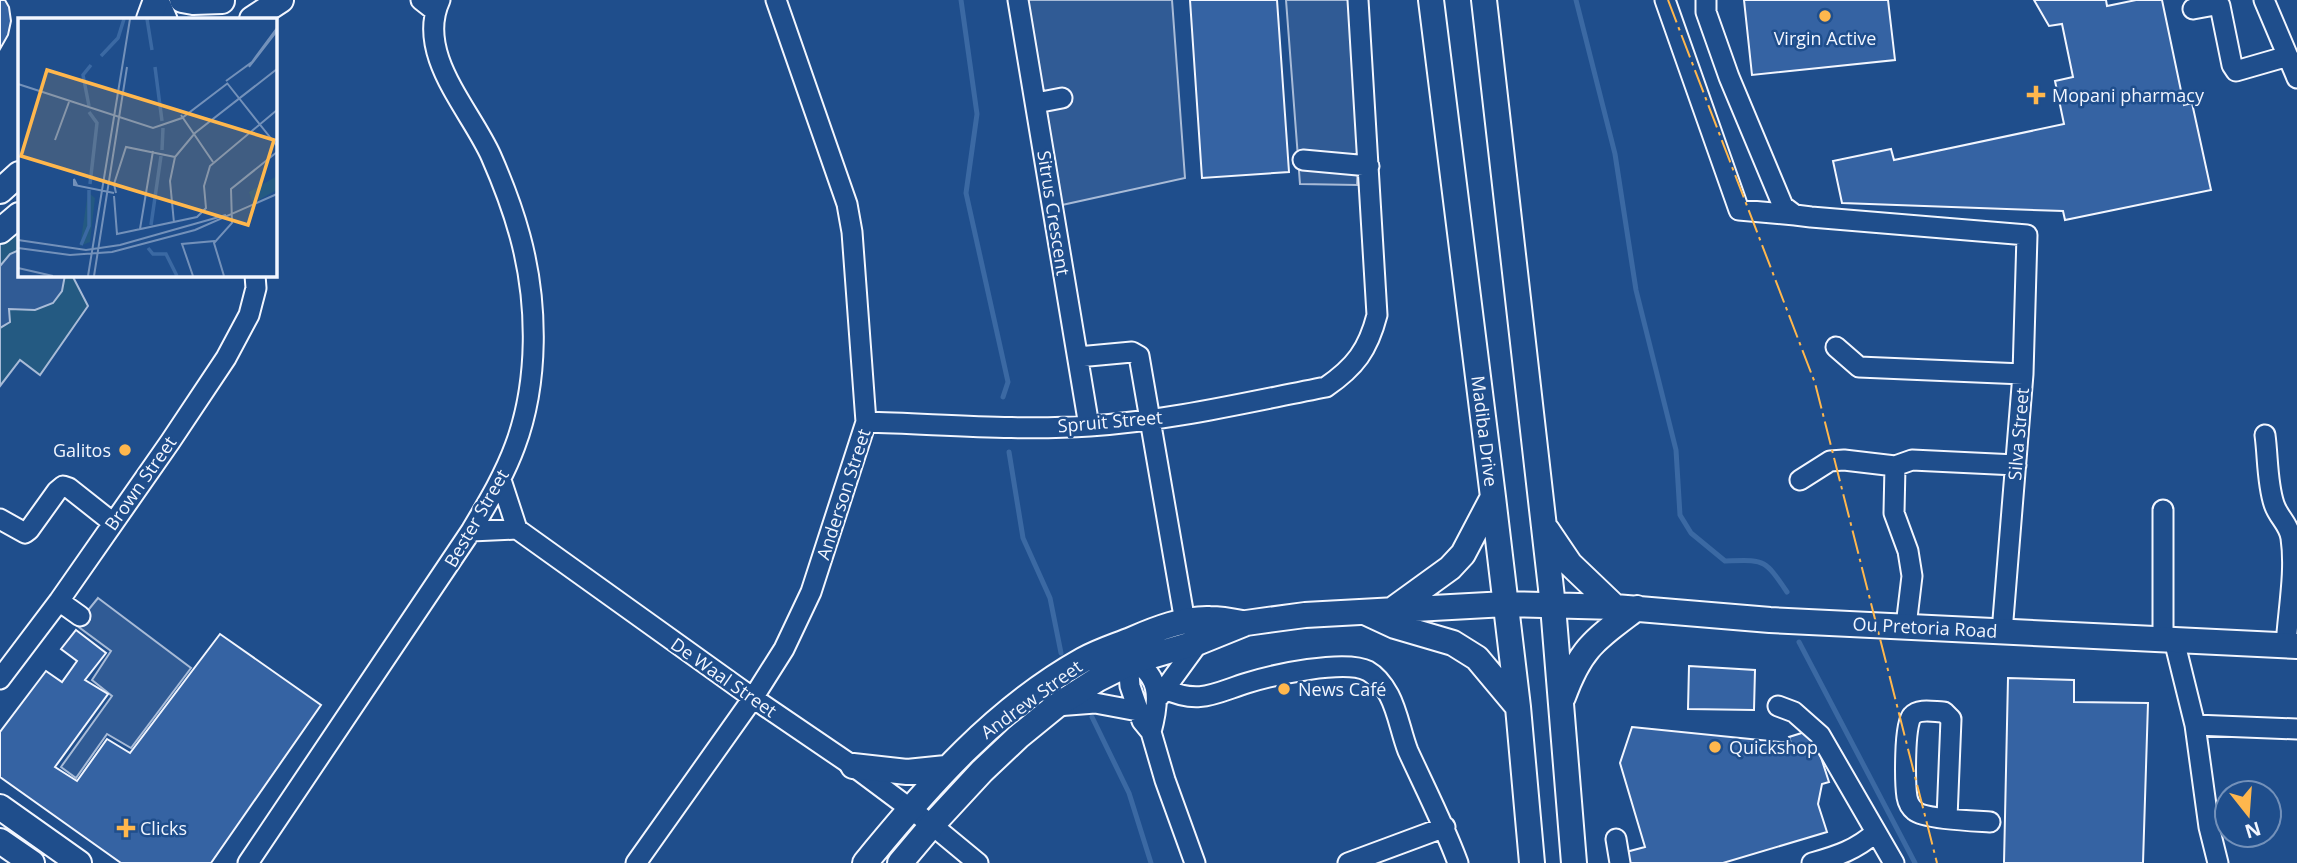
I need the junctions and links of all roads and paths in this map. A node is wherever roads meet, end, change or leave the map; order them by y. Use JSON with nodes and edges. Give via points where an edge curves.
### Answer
{"nodes":[{"id":1,"x":158,"y":0,"type":"edge"},
{"id":2,"x":181,"y":0,"type":"edge"},
{"id":3,"x":222,"y":0,"type":"edge"},
{"id":4,"x":281,"y":0,"type":"edge"},
{"id":5,"x":776,"y":0,"type":"edge"},
{"id":6,"x":1018,"y":0,"type":"edge"},
{"id":7,"x":1431,"y":0,"type":"edge"},
{"id":8,"x":1484,"y":0,"type":"edge"},
{"id":9,"x":1492,"y":0,"type":"edge"},
{"id":10,"x":1665,"y":0,"type":"edge"},
{"id":11,"x":1706,"y":0,"type":"edge"},
{"id":12,"x":2264,"y":0,"type":"edge"},
{"id":13,"x":1359,"y":1,"type":"edge"},
{"id":14,"x":432,"y":4,"type":"edge"},
{"id":15,"x":2193,"y":9,"type":"dead end"},
{"id":16,"x":149,"y":18,"type":"edge"},
{"id":17,"x":167,"y":18,"type":"edge"},
{"id":18,"x":199,"y":18,"type":"edge"},
{"id":19,"x":254,"y":18,"type":"edge"},
{"id":20,"x":1486,"y":26,"type":"junction"},
{"id":21,"x":2288,"y":56,"type":"junction"},
{"id":22,"x":2297,"y":78,"type":"edge"},
{"id":23,"x":1062,"y":98,"type":"dead end"},
{"id":24,"x":1035,"y":103,"type":"junction"},
{"id":25,"x":1303,"y":160,"type":"dead end"},
{"id":26,"x":1369,"y":166,"type":"junction"},
{"id":27,"x":18,"y":175,"type":"edge"},
{"id":28,"x":0,"y":191,"type":"edge"},
{"id":29,"x":1795,"y":215,"type":"junction"},
{"id":30,"x":18,"y":216,"type":"edge"},
{"id":31,"x":0,"y":231,"type":"edge"},
{"id":32,"x":256,"y":276,"type":"edge"},
{"id":33,"x":1836,"y":347,"type":"dead end"},
{"id":34,"x":1078,"y":357,"type":"junction"},
{"id":35,"x":2024,"y":374,"type":"junction"},
{"id":36,"x":1149,"y":420,"type":"junction"},
{"id":37,"x":866,"y":422,"type":"junction"},
{"id":38,"x":1089,"y":426,"type":"junction"},
{"id":39,"x":2265,"y":435,"type":"dead end"},
{"id":40,"x":2016,"y":465,"type":"junction"},
{"id":41,"x":1895,"y":466,"type":"junction"},
{"id":42,"x":501,"y":480,"type":"junction"},
{"id":43,"x":1800,"y":480,"type":"dead end"},
{"id":44,"x":1493,"y":497,"type":"junction"},
{"id":45,"x":2163,"y":510,"type":"dead end"},
{"id":46,"x":0,"y":519,"type":"edge"},
{"id":47,"x":112,"y":522,"type":"junction"},
{"id":48,"x":1544,"y":526,"type":"junction"},
{"id":49,"x":517,"y":529,"type":"junction"},
{"id":50,"x":471,"y":531,"type":"junction"},
{"id":51,"x":59,"y":601,"type":"junction"},
{"id":52,"x":1506,"y":604,"type":"junction"},
{"id":53,"x":1553,"y":606,"type":"junction"},
{"id":54,"x":1626,"y":608,"type":"junction"},
{"id":55,"x":1392,"y":610,"type":"junction"},
{"id":56,"x":1363,"y":612,"type":"junction"},
{"id":57,"x":80,"y":616,"type":"dead end"},
{"id":58,"x":1906,"y":626,"type":"junction"},
{"id":59,"x":1152,"y":631,"type":"junction"},
{"id":60,"x":1192,"y":632,"type":"junction"},
{"id":61,"x":2002,"y":632,"type":"junction"},
{"id":62,"x":2169,"y":640,"type":"junction"},
{"id":63,"x":2292,"y":646,"type":"edge"},
{"id":64,"x":1104,"y":651,"type":"junction"},
{"id":65,"x":1134,"y":661,"type":"junction"},
{"id":66,"x":0,"y":678,"type":"edge"},
{"id":67,"x":1162,"y":693,"type":"junction"},
{"id":68,"x":753,"y":698,"type":"junction"},
{"id":69,"x":1561,"y":703,"type":"junction"},
{"id":70,"x":1056,"y":706,"type":"junction"},
{"id":71,"x":1778,"y":706,"type":"dead end"},
{"id":72,"x":1518,"y":707,"type":"junction"},
{"id":73,"x":1138,"y":711,"type":"junction"},
{"id":74,"x":2195,"y":725,"type":"junction"},
{"id":75,"x":2297,"y":729,"type":"edge"},
{"id":76,"x":1151,"y":732,"type":"junction"},
{"id":77,"x":853,"y":766,"type":"junction"},
{"id":78,"x":946,"y":768,"type":"junction"},
{"id":79,"x":0,"y":807,"type":"edge"},
{"id":80,"x":909,"y":808,"type":"junction"},
{"id":81,"x":1947,"y":818,"type":"junction"},
{"id":82,"x":1990,"y":822,"type":"dead end"},
{"id":83,"x":932,"y":825,"type":"junction"},
{"id":84,"x":1445,"y":827,"type":"junction"},
{"id":85,"x":1876,"y":832,"type":"junction"},
{"id":86,"x":1616,"y":839,"type":"dead end"},
{"id":87,"x":0,"y":841,"type":"edge"},
{"id":88,"x":32,"y":863,"type":"edge"},
{"id":89,"x":79,"y":863,"type":"edge"},
{"id":90,"x":248,"y":863,"type":"edge"},
{"id":91,"x":636,"y":863,"type":"edge"},
{"id":92,"x":865,"y":863,"type":"edge"},
{"id":93,"x":900,"y":863,"type":"edge"},
{"id":94,"x":978,"y":863,"type":"edge"},
{"id":95,"x":1195,"y":863,"type":"edge"},
{"id":96,"x":1348,"y":863,"type":"edge"},
{"id":97,"x":1458,"y":863,"type":"edge"},
{"id":98,"x":1532,"y":863,"type":"edge"},
{"id":99,"x":1574,"y":863,"type":"edge"},
{"id":100,"x":1620,"y":863,"type":"edge"},
{"id":101,"x":1812,"y":863,"type":"edge"},
{"id":102,"x":1894,"y":863,"type":"edge"},
{"id":103,"x":2218,"y":863,"type":"edge"}],
"edges":[{"from":1,"to":16,"type":"main road"},
{"from":1,"to":17,"type":"street"},
{"from":2,"to":3,"type":"main road"},
{"from":3,"to":18,"type":"main road"},
{"from":4,"to":19,"type":"main road"},
{"from":5,"to":37,"type":"street","name":"Anderson Street","via":[[847,204]]},
{"from":6,"to":24,"type":"street","name":"Sitrus Crescent"},
{"from":7,"to":44,"type":"main road","name":"Madiba Drive"},
{"from":8,"to":20,"type":"main road"},
{"from":9,"to":20,"type":"main road"},
{"from":10,"to":29,"type":"street","via":[[1739,211]]},
{"from":11,"to":29,"type":"street","via":[[1706,12],[1777,195]]},
{"from":12,"to":21,"type":"street"},
{"from":13,"to":26,"type":"street"},
{"from":14,"to":42,"type":"street","name":"Bester Street","via":[[434,41],[445,71],[491,155],[520,236],[531,294],[534,350],[528,394]]},
{"from":15,"to":21,"type":"street","via":[[2220,6],[2236,71]]},
{"from":20,"to":48,"type":"main road"},
{"from":21,"to":22,"type":"street"},
{"from":23,"to":24,"type":"street"},
{"from":24,"to":34,"type":"street","name":"Sitrus Crescent"},
{"from":25,"to":26,"type":"street"},
{"from":26,"to":36,"type":"street","name":"Spruit Street","via":[[1377,315],[1370,342],[1348,373],[1326,387]]},
{"from":27,"to":28,"type":"main road"},
{"from":29,"to":35,"type":"street","name":"Silva Street","via":[[2027,235]]},
{"from":30,"to":31,"type":"main road"},
{"from":32,"to":47,"type":"street","name":"Brown Street","via":[[249,316],[226,358]]},
{"from":33,"to":35,"type":"street","via":[[1859,367]]},
{"from":34,"to":36,"type":"street","via":[[1136,353]]},
{"from":34,"to":38,"type":"street","name":"Sitrus Crescent"},
{"from":35,"to":40,"type":"street","name":"Silva Street"},
{"from":36,"to":38,"type":"street","name":"Spruit Street"},
{"from":36,"to":60,"type":"street"},
{"from":37,"to":38,"type":"street","name":"Spruit Street"},
{"from":37,"to":68,"type":"street","name":"Anderson Street","via":[[811,592],[784,649]]},
{"from":39,"to":63,"type":"street","via":[[2272,496],[2291,535]]},
{"from":40,"to":41,"type":"street","via":[[1912,460]]},
{"from":40,"to":61,"type":"street","name":"Silva Street"},
{"from":41,"to":43,"type":"street","via":[[1830,461]]},
{"from":41,"to":58,"type":"street","via":[[1894,513],[1912,576]]},
{"from":42,"to":49,"type":"street"},
{"from":42,"to":50,"type":"street","name":"Bester Street"},
{"from":44,"to":52,"type":"main road","name":"Madiba Drive"},
{"from":44,"to":55,"type":"main road","via":[[1463,554]]},
{"from":45,"to":62,"type":"street"},
{"from":46,"to":47,"type":"street","via":[[25,533],[63,486]]},
{"from":47,"to":51,"type":"street","name":"Brown Street"},
{"from":48,"to":53,"type":"main road"},
{"from":48,"to":54,"type":"main road","via":[[1570,564]]},
{"from":49,"to":50,"type":"street"},
{"from":49,"to":68,"type":"street","name":"De Waal Street"},
{"from":50,"to":90,"type":"street","name":"Bester Street"},
{"from":51,"to":57,"type":"street"},
{"from":51,"to":66,"type":"street","name":"Brown Street"},
{"from":52,"to":53,"type":"main road","name":"Andrew Street"},
{"from":52,"to":55,"type":"main road","name":"Andrew Street"},
{"from":52,"to":72,"type":"main road","name":"Madiba Drive"},
{"from":53,"to":54,"type":"main road","name":"Ou Pretoria Road"},
{"from":53,"to":69,"type":"main road"},
{"from":54,"to":58,"type":"main road","name":"Ou Pretoria Road"},
{"from":54,"to":69,"type":"main road","via":[[1586,649]]},
{"from":55,"to":56,"type":"main road","name":"Andrew Street"},
{"from":56,"to":60,"type":"main road","name":"Andrew Street","via":[[1305,615]]},
{"from":56,"to":72,"type":"main road","via":[[1453,643],[1476,658]]},
{"from":58,"to":61,"type":"main road","name":"Ou Pretoria Road"},
{"from":59,"to":60,"type":"main road","name":"Andrew Street"},
{"from":59,"to":64,"type":"main road","name":"Andrew Street"},
{"from":59,"to":65,"type":"street"},
{"from":60,"to":65,"type":"main road","name":"Andrew Street"},
{"from":60,"to":67,"type":"street"},
{"from":61,"to":62,"type":"main road","name":"Ou Pretoria Road"},
{"from":62,"to":63,"type":"main road","name":"Ou Pretoria Road"},
{"from":62,"to":74,"type":"street"},
{"from":64,"to":65,"type":"street"},
{"from":64,"to":78,"type":"main road","name":"Andrew Street","via":[[1002,716]]},
{"from":65,"to":67,"type":"street"},
{"from":65,"to":70,"type":"main road","name":"Andrew Street"},
{"from":65,"to":73,"type":"street","via":[[1129,674]]},
{"from":67,"to":76,"type":"street"},
{"from":67,"to":84,"type":"street","via":[[1197,698],[1262,678],[1317,669],[1368,671],[1389,696],[1407,749]]},
{"from":68,"to":77,"type":"street","name":"De Waal Street"},
{"from":68,"to":91,"type":"street","name":"Anderson Street"},
{"from":69,"to":99,"type":"main road"},
{"from":70,"to":73,"type":"street","via":[[1095,703]]},
{"from":70,"to":83,"type":"main road","name":"Andrew Street","via":[[1018,737]]},
{"from":71,"to":85,"type":"street","via":[[1794,712],[1820,735]]},
{"from":72,"to":98,"type":"main road","name":"Madiba Drive"},
{"from":73,"to":76,"type":"street"},
{"from":74,"to":75,"type":"street"},
{"from":74,"to":103,"type":"street"},
{"from":76,"to":95,"type":"street"},
{"from":77,"to":78,"type":"main road","via":[[908,772]]},
{"from":77,"to":80,"type":"street","name":"De Waal Street"},
{"from":78,"to":80,"type":"main road","name":"Andrew Street"},
{"from":79,"to":89,"type":"main road"},
{"from":80,"to":83,"type":"street","name":"De Waal Street"},
{"from":80,"to":92,"type":"main road","name":"Andrew Street"},
{"from":81,"to":81,"type":"street","via":[[1919,814],[1908,800],[1907,726],[1919,711],[1944,712],[1951,719]]},
{"from":81,"to":82,"type":"street"},
{"from":83,"to":93,"type":"main road","name":"Andrew Street"},
{"from":83,"to":94,"type":"street","name":"De Waal Street"},
{"from":84,"to":96,"type":"street"},
{"from":84,"to":97,"type":"street"},
{"from":85,"to":101,"type":"street","via":[[1847,853]]},
{"from":85,"to":102,"type":"street"},
{"from":86,"to":100,"type":"street"},
{"from":87,"to":88,"type":"main road"}]}
